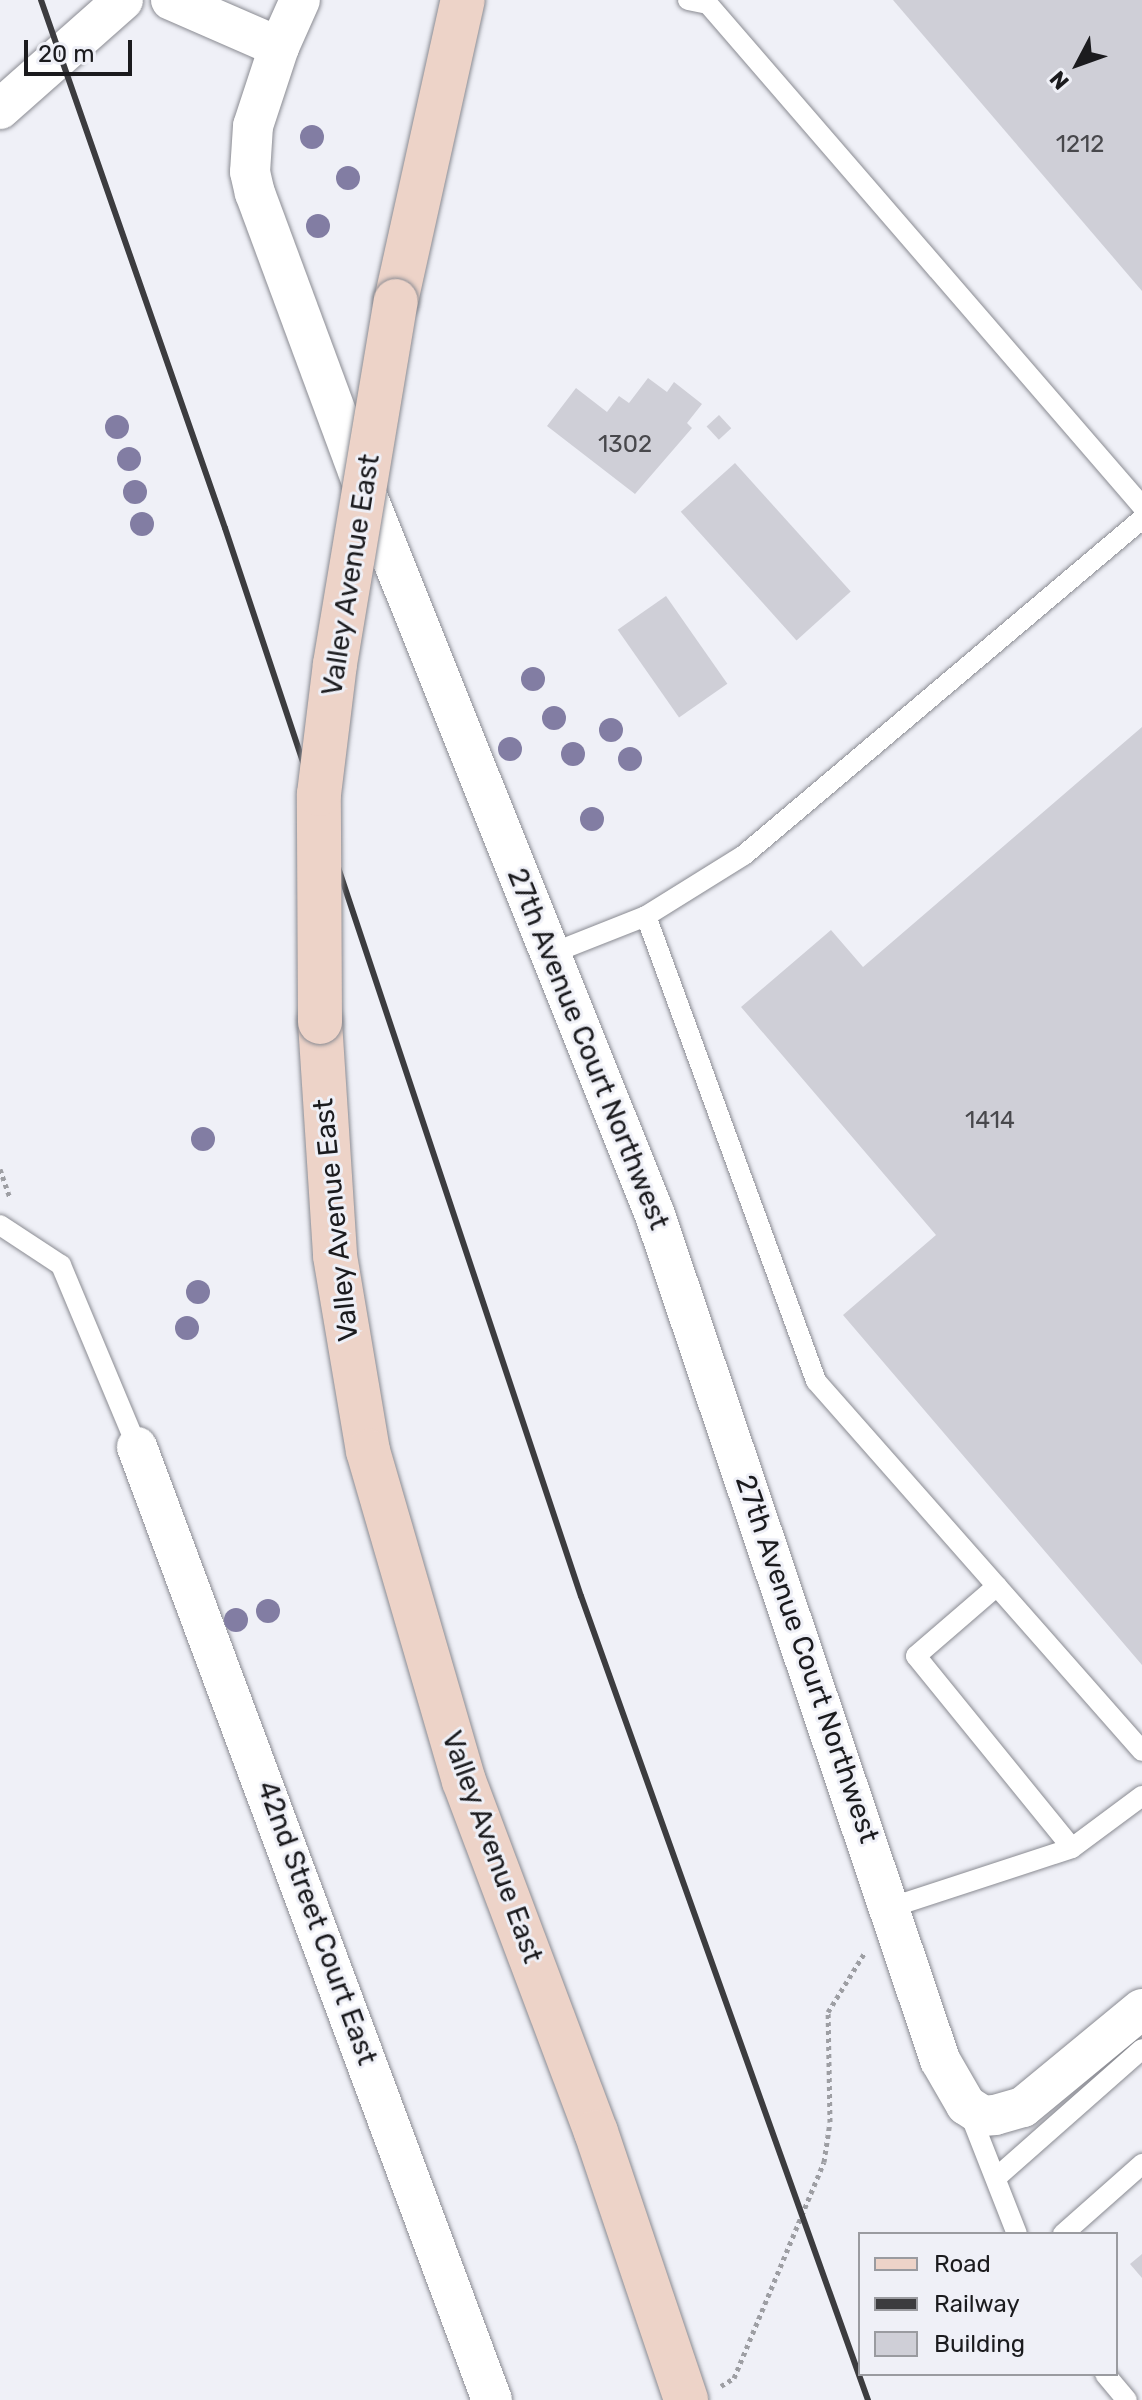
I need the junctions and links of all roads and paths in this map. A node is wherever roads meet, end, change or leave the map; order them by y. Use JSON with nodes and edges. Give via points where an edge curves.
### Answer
{"nodes":[{"id":1,"x":123,"y":0,"type":"edge"},
{"id":2,"x":171,"y":0,"type":"edge"},
{"id":3,"x":300,"y":0,"type":"edge"},
{"id":4,"x":463,"y":0,"type":"edge"},
{"id":5,"x":702,"y":1,"type":"edge"},
{"id":6,"x":279,"y":47,"type":"junction"},
{"id":7,"x":0,"y":109,"type":"edge"},
{"id":8,"x":1142,"y":506,"type":"edge"},
{"id":9,"x":1142,"y":519,"type":"edge"},
{"id":10,"x":646,"y":916,"type":"junction"},
{"id":11,"x":550,"y":954,"type":"junction"},
{"id":12,"x":0,"y":1225,"type":"edge"},
{"id":13,"x":137,"y":1447,"type":"joint"},
{"id":14,"x":997,"y":1586,"type":"junction"},
{"id":15,"x":1142,"y":1751,"type":"edge"},
{"id":16,"x":1142,"y":1796,"type":"edge"},
{"id":17,"x":1072,"y":1848,"type":"junction"},
{"id":18,"x":892,"y":1907,"type":"junction"},
{"id":19,"x":1142,"y":2009,"type":"edge"},
{"id":20,"x":1142,"y":2049,"type":"edge"},
{"id":21,"x":966,"y":2105,"type":"junction"},
{"id":22,"x":1142,"y":2164,"type":"edge"},
{"id":23,"x":997,"y":2177,"type":"junction"},
{"id":24,"x":1016,"y":2232,"type":"edge"},
{"id":25,"x":1065,"y":2232,"type":"edge"},
{"id":26,"x":1107,"y":2376,"type":"edge"},
{"id":27,"x":699,"y":2396,"type":"edge"},
{"id":28,"x":492,"y":2400,"type":"edge"},
{"id":29,"x":1127,"y":2400,"type":"edge"}],
"edges":[{"from":1,"to":7,"type":"street"},
{"from":2,"to":6,"type":"street"},
{"from":3,"to":6,"type":"street","name":"27th Avenue Court Northwest"},
{"from":4,"to":27,"type":"main road","name":"Valley Avenue East","bridge":true,"via":[[396,301],[335,664],[319,794],[320,1092],[335,1256],[368,1451],[464,1781]]},
{"from":5,"to":8,"type":"lane"},
{"from":6,"to":11,"type":"street","name":"27th Avenue Court Northwest","via":[[253,126],[250,172],[255,193],[365,491]]},
{"from":9,"to":10,"type":"lane","via":[[744,855]]},
{"from":10,"to":11,"type":"lane"},
{"from":10,"to":14,"type":"lane","via":[[816,1381]]},
{"from":11,"to":18,"type":"street","name":"27th Avenue Court Northwest","via":[[655,1215]]},
{"from":12,"to":13,"type":"lane","via":[[61,1265]]},
{"from":13,"to":28,"type":"street","name":"42nd Street Court East"},
{"from":14,"to":15,"type":"lane"},
{"from":14,"to":17,"type":"lane","via":[[916,1656]]},
{"from":16,"to":17,"type":"lane"},
{"from":17,"to":18,"type":"lane"},
{"from":18,"to":21,"type":"street","name":"27th Avenue Court Northwest","via":[[940,2060]]},
{"from":18,"to":27,"type":"path","via":[[828,2012],[830,2122],[824,2162],[804,2220],[734,2378]]},
{"from":19,"to":21,"type":"street","via":[[1023,2107],[983,2116]]},
{"from":20,"to":23,"type":"lane"},
{"from":21,"to":23,"type":"lane"},
{"from":22,"to":25,"type":"lane"},
{"from":23,"to":24,"type":"lane"},
{"from":26,"to":29,"type":"lane"}]}
